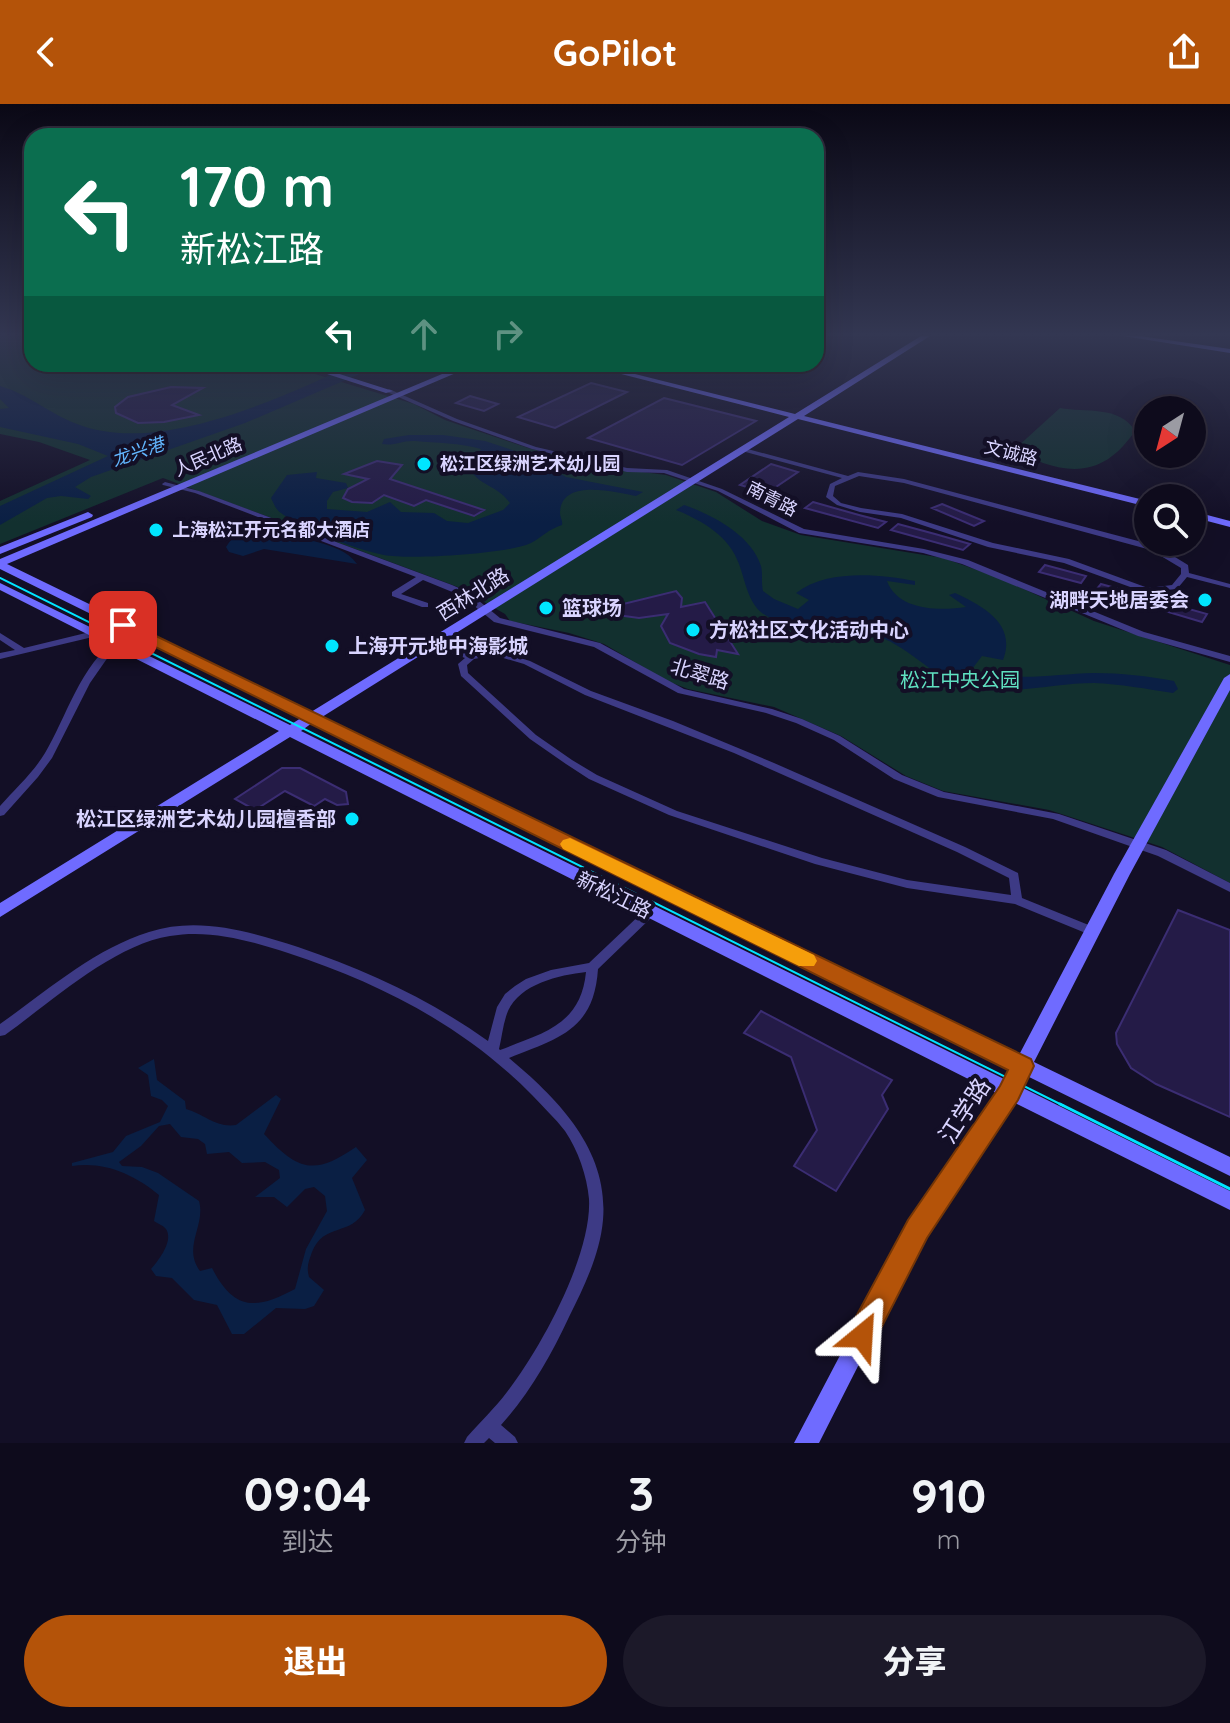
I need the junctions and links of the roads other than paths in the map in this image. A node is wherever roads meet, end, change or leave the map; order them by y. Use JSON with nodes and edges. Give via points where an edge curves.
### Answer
{"nodes":[{"id":1,"x":380,"y":398,"type":"edge"},
{"id":2,"x":381,"y":398,"type":"edge"},
{"id":3,"x":406,"y":398,"type":"edge"},
{"id":4,"x":723,"y":398,"type":"edge"},
{"id":5,"x":826,"y":398,"type":"edge"},
{"id":6,"x":797,"y":417,"type":"junction"},
{"id":7,"x":744,"y":450,"type":"junction"},
{"id":8,"x":845,"y":477,"type":"junction"},
{"id":9,"x":692,"y":482,"type":"junction"},
{"id":10,"x":165,"y":484,"type":"junction"},
{"id":11,"x":177,"y":487,"type":"junction"},
{"id":12,"x":1134,"y":501,"type":"edge"},
{"id":13,"x":1206,"y":518,"type":"edge"},
{"id":14,"x":1230,"y":524,"type":"edge"},
{"id":15,"x":0,"y":551,"type":"edge"},
{"id":16,"x":0,"y":564,"type":"edge"},
{"id":17,"x":1185,"y":574,"type":"junction"},
{"id":18,"x":421,"y":578,"type":"junction"},
{"id":19,"x":0,"y":586,"type":"edge"},
{"id":20,"x":1230,"y":586,"type":"edge"},
{"id":21,"x":425,"y":605,"type":"dead end"},
{"id":22,"x":486,"y":610,"type":"junction"},
{"id":23,"x":94,"y":634,"type":"junction"},
{"id":24,"x":0,"y":636,"type":"edge"},
{"id":25,"x":433,"y":643,"type":"junction"},
{"id":26,"x":116,"y":644,"type":"junction"},
{"id":27,"x":20,"y":649,"type":"junction"},
{"id":28,"x":0,"y":656,"type":"edge"},
{"id":29,"x":471,"y":657,"type":"junction"},
{"id":30,"x":1230,"y":659,"type":"edge"},
{"id":31,"x":1230,"y":678,"type":"edge"},
{"id":32,"x":310,"y":719,"type":"junction"},
{"id":33,"x":289,"y":732,"type":"junction"},
{"id":34,"x":0,"y":813,"type":"edge"},
{"id":35,"x":1138,"y":845,"type":"junction"},
{"id":36,"x":1230,"y":888,"type":"edge"},
{"id":37,"x":1017,"y":900,"type":"junction"},
{"id":38,"x":0,"y":911,"type":"edge"},
{"id":39,"x":650,"y":912,"type":"junction"},
{"id":40,"x":1092,"y":931,"type":"junction"},
{"id":41,"x":592,"y":967,"type":"junction"},
{"id":42,"x":0,"y":1031,"type":"edge"},
{"id":43,"x":496,"y":1053,"type":"junction"},
{"id":44,"x":1022,"y":1066,"type":"junction"},
{"id":45,"x":1009,"y":1093,"type":"junction"},
{"id":46,"x":1230,"y":1167,"type":"edge"},
{"id":47,"x":1230,"y":1201,"type":"edge"},
{"id":48,"x":488,"y":1426,"type":"junction"},
{"id":49,"x":473,"y":1443,"type":"edge"},
{"id":50,"x":509,"y":1443,"type":"edge"},
{"id":51,"x":806,"y":1443,"type":"edge"}],
"edges":[{"from":1,"to":10,"type":"main road","name":"人民北路"},
{"from":2,"to":11,"type":"main road","name":"人民北路"},
{"from":3,"to":9,"type":"street","name":"南青路","via":[[534,448],[627,470],[665,471]]},
{"from":4,"to":6,"type":"main road","name":"文诚路"},
{"from":5,"to":6,"type":"main road","name":"西林北路"},
{"from":6,"to":7,"type":"main road","name":"西林北路"},
{"from":6,"to":12,"type":"main road","name":"文诚路"},
{"from":7,"to":8,"type":"street"},
{"from":7,"to":9,"type":"main road","name":"西林北路"},
{"from":8,"to":17,"type":"street","via":[[904,481],[1154,548],[1185,567]]},
{"from":8,"to":17,"type":"street","via":[[832,485],[829,497],[839,504],[1066,561],[1147,590],[1174,587]]},
{"from":9,"to":22,"type":"main road","name":"西林北路"},
{"from":9,"to":30,"type":"street","name":"南青路","via":[[720,490],[802,531],[940,554],[1141,634]]},
{"from":10,"to":11,"type":"street","name":"北翠路"},
{"from":10,"to":15,"type":"main road","name":"人民北路"},
{"from":11,"to":16,"type":"main road","name":"人民北路"},
{"from":11,"to":18,"type":"street","name":"北翠路"},
{"from":13,"to":14,"type":"main road"},
{"from":16,"to":32,"type":"main road","name":"新松江路"},
{"from":17,"to":20,"type":"street"},
{"from":18,"to":21,"type":"street","via":[[395,594]]},
{"from":18,"to":22,"type":"street","name":"北翠路","via":[[465,594]]},
{"from":19,"to":23,"type":"main road","name":"新松江路"},
{"from":22,"to":25,"type":"main road","name":"西林北路"},
{"from":22,"to":35,"type":"street","name":"北翠路","via":[[497,620],[597,645],[681,691],[799,721],[898,777],[942,795],[1055,816]]},
{"from":23,"to":26,"type":"main road","name":"新松江路"},
{"from":23,"to":27,"type":"street"},
{"from":24,"to":27,"type":"street"},
{"from":25,"to":29,"type":"street"},
{"from":25,"to":32,"type":"main road","name":"西林北路"},
{"from":26,"to":33,"type":"main road","name":"新松江路"},
{"from":26,"to":34,"type":"street","via":[[77,693],[51,753]]},
{"from":27,"to":28,"type":"street"},
{"from":29,"to":37,"type":"street","via":[[497,653],[523,661],[599,698],[821,785],[1014,876]]},
{"from":29,"to":37,"type":"street","via":[[462,664],[464,674],[533,737],[593,777],[643,801],[819,861],[907,884]]},
{"from":31,"to":35,"type":"main road","name":"江学路"},
{"from":32,"to":33,"type":"main road","name":"西林北路"},
{"from":32,"to":44,"type":"main road","name":"新松江路"},
{"from":33,"to":38,"type":"main road","name":"西林北路"},
{"from":33,"to":39,"type":"main road","name":"新松江路"},
{"from":35,"to":36,"type":"street","name":"北翠路"},
{"from":35,"to":40,"type":"main road","name":"江学路"},
{"from":37,"to":40,"type":"street"},
{"from":39,"to":41,"type":"street"},
{"from":39,"to":45,"type":"main road","name":"新松江路"},
{"from":40,"to":44,"type":"main road","name":"江学路"},
{"from":41,"to":43,"type":"street","via":[[588,999],[557,1034]]},
{"from":41,"to":43,"type":"street","via":[[517,989],[503,1008]]},
{"from":42,"to":43,"type":"street","via":[[123,947],[153,934],[199,927],[259,940],[372,979],[428,1007]]},
{"from":43,"to":48,"type":"street","via":[[573,1130],[589,1162],[596,1202],[582,1274],[519,1389]]},
{"from":44,"to":45,"type":"main road","name":"江学路"},
{"from":44,"to":46,"type":"main road","name":"新松江路"},
{"from":45,"to":47,"type":"main road","name":"新松江路"},
{"from":45,"to":51,"type":"main road","name":"江学路","via":[[917,1229]]},
{"from":48,"to":49,"type":"street"},
{"from":48,"to":50,"type":"street"}]}
